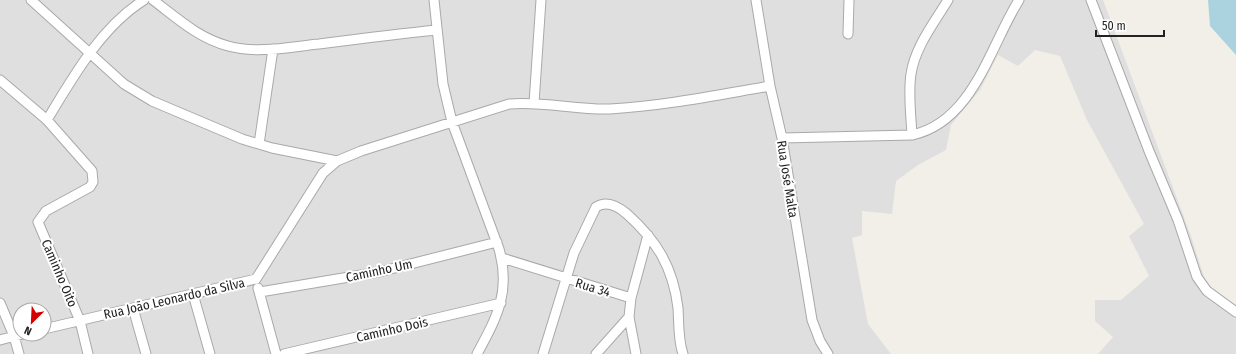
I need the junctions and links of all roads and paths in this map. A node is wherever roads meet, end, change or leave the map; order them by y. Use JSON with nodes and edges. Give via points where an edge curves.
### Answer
{"nodes":[{"id":1,"x":31,"y":0,"type":"edge"},
{"id":2,"x":144,"y":0,"type":"edge"},
{"id":3,"x":434,"y":0,"type":"edge"},
{"id":4,"x":541,"y":0,"type":"edge"},
{"id":5,"x":756,"y":0,"type":"edge"},
{"id":6,"x":849,"y":0,"type":"edge"},
{"id":7,"x":948,"y":0,"type":"edge"},
{"id":8,"x":1019,"y":0,"type":"edge"},
{"id":9,"x":1091,"y":0,"type":"edge"},
{"id":10,"x":157,"y":1,"type":"edge"},
{"id":11,"x":437,"y":30,"type":"junction"},
{"id":12,"x":848,"y":34,"type":"dead end"},
{"id":13,"x":273,"y":49,"type":"junction"},
{"id":14,"x":91,"y":54,"type":"junction"},
{"id":15,"x":0,"y":80,"type":"edge"},
{"id":16,"x":770,"y":86,"type":"junction"},
{"id":17,"x":534,"y":103,"type":"junction"},
{"id":18,"x":47,"y":120,"type":"junction"},
{"id":19,"x":452,"y":122,"type":"junction"},
{"id":20,"x":912,"y":135,"type":"junction"},
{"id":21,"x":782,"y":138,"type":"junction"},
{"id":22,"x":258,"y":144,"type":"junction"},
{"id":23,"x":337,"y":161,"type":"junction"},
{"id":24,"x":648,"y":235,"type":"junction"},
{"id":25,"x":497,"y":242,"type":"junction"},
{"id":26,"x":502,"y":258,"type":"junction"},
{"id":27,"x":565,"y":278,"type":"junction"},
{"id":28,"x":256,"y":279,"type":"junction"},
{"id":29,"x":260,"y":292,"type":"junction"},
{"id":30,"x":193,"y":294,"type":"junction"},
{"id":31,"x":631,"y":298,"type":"junction"},
{"id":32,"x":0,"y":303,"type":"edge"},
{"id":33,"x":501,"y":303,"type":"junction"},
{"id":34,"x":133,"y":308,"type":"junction"},
{"id":35,"x":1236,"y":312,"type":"edge"},
{"id":36,"x":628,"y":317,"type":"junction"},
{"id":37,"x":80,"y":321,"type":"junction"},
{"id":38,"x":12,"y":323,"type":"edge"},
{"id":39,"x":52,"y":327,"type":"edge"},
{"id":40,"x":12,"y":337,"type":"edge"},
{"id":41,"x":0,"y":340,"type":"edge"},
{"id":42,"x":19,"y":342,"type":"edge"},
{"id":43,"x":19,"y":354,"type":"edge"},
{"id":44,"x":88,"y":354,"type":"edge"},
{"id":45,"x":146,"y":354,"type":"edge"},
{"id":46,"x":210,"y":354,"type":"edge"},
{"id":47,"x":276,"y":354,"type":"edge"},
{"id":48,"x":284,"y":354,"type":"edge"},
{"id":49,"x":477,"y":354,"type":"edge"},
{"id":50,"x":543,"y":354,"type":"edge"},
{"id":51,"x":596,"y":354,"type":"edge"},
{"id":52,"x":636,"y":354,"type":"edge"},
{"id":53,"x":683,"y":354,"type":"edge"},
{"id":54,"x":828,"y":354,"type":"edge"}],
"edges":[{"from":1,"to":14,"type":"street"},
{"from":2,"to":14,"type":"street","via":[[127,12]]},
{"from":3,"to":11,"type":"street"},
{"from":4,"to":17,"type":"street"},
{"from":5,"to":16,"type":"street","name":"Rua José Malta"},
{"from":6,"to":12,"type":"street"},
{"from":7,"to":20,"type":"street","via":[[922,43],[912,67]]},
{"from":8,"to":20,"type":"street","via":[[975,84],[954,112],[926,132]]},
{"from":9,"to":35,"type":"street","via":[[1178,220],[1197,276],[1207,291]]},
{"from":10,"to":13,"type":"street","via":[[176,19],[218,43],[239,49]]},
{"from":11,"to":13,"type":"street"},
{"from":11,"to":19,"type":"street","via":[[443,84]]},
{"from":13,"to":22,"type":"street"},
{"from":14,"to":18,"type":"street"},
{"from":14,"to":22,"type":"street","via":[[124,84],[152,101],[217,130]]},
{"from":15,"to":18,"type":"street"},
{"from":16,"to":17,"type":"street","name":"Rua João Leonardo da Silva","via":[[626,108],[587,108]]},
{"from":16,"to":21,"type":"street","name":"Rua José Malta"},
{"from":17,"to":19,"type":"street","name":"Rua João Leonardo da Silva","via":[[500,106]]},
{"from":18,"to":37,"type":"street","name":"Caminho Oito","via":[[92,171],[93,182],[86,190],[46,211],[39,220],[39,226]]},
{"from":19,"to":23,"type":"street","name":"Rua João Leonardo da Silva"},
{"from":19,"to":25,"type":"street"},
{"from":20,"to":21,"type":"street"},
{"from":21,"to":54,"type":"street","name":"Rua José Malta","via":[[812,320]]},
{"from":22,"to":23,"type":"street"},
{"from":23,"to":28,"type":"street","name":"Rua João Leonardo da Silva","via":[[323,173]]},
{"from":24,"to":27,"type":"street","via":[[624,211],[611,205],[596,207]]},
{"from":24,"to":31,"type":"street"},
{"from":24,"to":53,"type":"street","via":[[662,253],[670,270],[678,308]]},
{"from":25,"to":26,"type":"street"},
{"from":25,"to":29,"type":"street","name":"Caminho Um","via":[[379,272]]},
{"from":26,"to":27,"type":"street","name":"Rua 34"},
{"from":26,"to":33,"type":"street","via":[[504,279]]},
{"from":27,"to":31,"type":"street","name":"Rua 34"},
{"from":27,"to":50,"type":"street"},
{"from":28,"to":29,"type":"street"},
{"from":28,"to":30,"type":"street","name":"Rua João Leonardo da Silva"},
{"from":29,"to":47,"type":"street"},
{"from":30,"to":34,"type":"street","name":"Rua João Leonardo da Silva"},
{"from":30,"to":46,"type":"street"},
{"from":31,"to":36,"type":"street"},
{"from":32,"to":38,"type":"street"},
{"from":33,"to":48,"type":"street","name":"Caminho Dois"},
{"from":33,"to":49,"type":"street"},
{"from":34,"to":37,"type":"street","name":"Rua João Leonardo da Silva"},
{"from":34,"to":45,"type":"street"},
{"from":36,"to":51,"type":"street"},
{"from":36,"to":52,"type":"street"},
{"from":37,"to":39,"type":"street","name":"Rua João Leonardo da Silva"},
{"from":37,"to":44,"type":"street","name":"Caminho Oito"},
{"from":40,"to":41,"type":"street"},
{"from":42,"to":43,"type":"street"}]}
